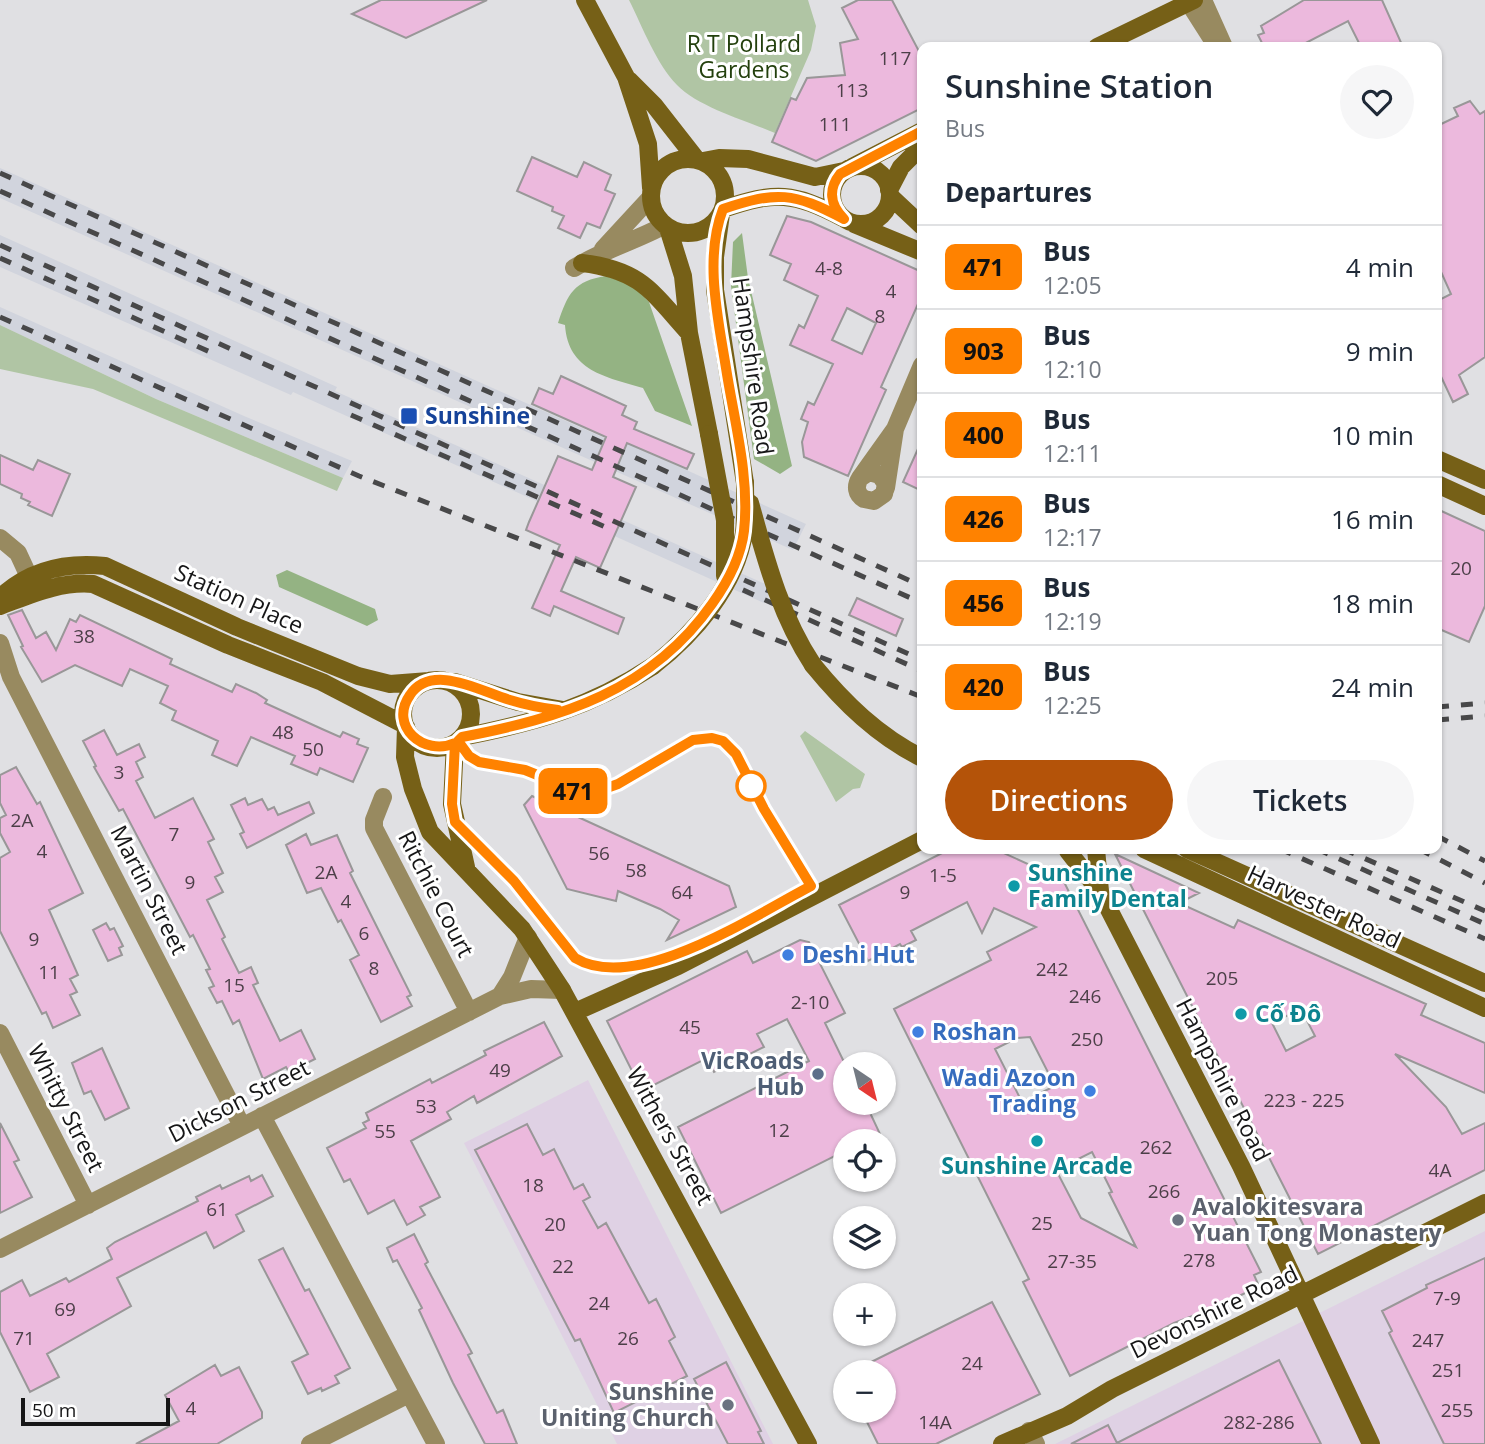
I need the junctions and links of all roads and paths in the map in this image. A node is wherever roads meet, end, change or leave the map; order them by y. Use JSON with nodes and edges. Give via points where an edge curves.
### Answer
{"nodes":[{"id":1,"x":585,"y":0,"type":"edge"},
{"id":2,"x":1193,"y":1,"type":"edge"},
{"id":3,"x":1107,"y":42,"type":"edge"},
{"id":4,"x":1214,"y":42,"type":"edge"},
{"id":5,"x":1221,"y":42,"type":"edge"},
{"id":6,"x":626,"y":77,"type":"junction"},
{"id":7,"x":917,"y":134,"type":"edge"},
{"id":8,"x":917,"y":151,"type":"edge"},
{"id":9,"x":700,"y":160,"type":"junction"},
{"id":10,"x":846,"y":170,"type":"junction"},
{"id":11,"x":890,"y":193,"type":"junction"},
{"id":12,"x":651,"y":194,"type":"junction"},
{"id":13,"x":722,"y":212,"type":"junction"},
{"id":14,"x":846,"y":220,"type":"junction"},
{"id":15,"x":917,"y":221,"type":"edge"},
{"id":16,"x":666,"y":226,"type":"junction"},
{"id":17,"x":917,"y":250,"type":"edge"},
{"id":18,"x":600,"y":252,"type":"junction"},
{"id":19,"x":689,"y":333,"type":"junction"},
{"id":20,"x":917,"y":377,"type":"edge"},
{"id":21,"x":895,"y":429,"type":"junction"},
{"id":22,"x":1442,"y":461,"type":"edge"},
{"id":23,"x":1485,"y":480,"type":"edge"},
{"id":24,"x":744,"y":483,"type":"junction"},
{"id":25,"x":1442,"y":486,"type":"edge"},
{"id":26,"x":1485,"y":506,"type":"edge"},
{"id":27,"x":0,"y":538,"type":"edge"},
{"id":28,"x":33,"y":585,"type":"junction"},
{"id":29,"x":722,"y":590,"type":"junction"},
{"id":30,"x":0,"y":598,"type":"edge"},
{"id":31,"x":0,"y":606,"type":"edge"},
{"id":32,"x":237,"y":627,"type":"junction"},
{"id":33,"x":0,"y":643,"type":"edge"},
{"id":34,"x":228,"y":645,"type":"junction"},
{"id":35,"x":6,"y":671,"type":"edge"},
{"id":36,"x":435,"y":680,"type":"junction"},
{"id":37,"x":570,"y":710,"type":"junction"},
{"id":38,"x":406,"y":726,"type":"junction"},
{"id":39,"x":458,"y":740,"type":"junction"},
{"id":40,"x":917,"y":755,"type":"edge"},
{"id":41,"x":383,"y":797,"type":"dead end"},
{"id":42,"x":917,"y":843,"type":"edge"},
{"id":43,"x":1069,"y":854,"type":"edge"},
{"id":44,"x":1094,"y":854,"type":"edge"},
{"id":45,"x":1155,"y":854,"type":"edge"},
{"id":46,"x":1197,"y":854,"type":"edge"},
{"id":47,"x":466,"y":867,"type":"junction"},
{"id":48,"x":1100,"y":892,"type":"junction"},
{"id":49,"x":528,"y":937,"type":"junction"},
{"id":50,"x":1485,"y":983,"type":"edge"},
{"id":51,"x":562,"y":990,"type":"junction"},
{"id":52,"x":500,"y":996,"type":"junction"},
{"id":53,"x":1485,"y":1008,"type":"edge"},
{"id":54,"x":469,"y":1012,"type":"junction"},
{"id":55,"x":575,"y":1012,"type":"junction"},
{"id":56,"x":0,"y":1033,"type":"edge"},
{"id":57,"x":262,"y":1116,"type":"junction"},
{"id":58,"x":242,"y":1126,"type":"junction"},
{"id":59,"x":1485,"y":1203,"type":"edge"},
{"id":60,"x":88,"y":1205,"type":"junction"},
{"id":61,"x":0,"y":1249,"type":"edge"},
{"id":62,"x":1304,"y":1295,"type":"junction"},
{"id":63,"x":409,"y":1394,"type":"junction"},
{"id":64,"x":1032,"y":1437,"type":"edge"},
{"id":65,"x":310,"y":1444,"type":"edge"},
{"id":66,"x":436,"y":1444,"type":"edge"},
{"id":67,"x":808,"y":1444,"type":"edge"},
{"id":68,"x":1002,"y":1444,"type":"edge"},
{"id":69,"x":1371,"y":1444,"type":"edge"}],
"edges":[{"from":1,"to":6,"type":"street"},
{"from":2,"to":3,"type":"street"},
{"from":2,"to":4,"type":"street"},
{"from":2,"to":5,"type":"street"},
{"from":6,"to":9,"type":"street"},
{"from":6,"to":12,"type":"street","via":[[648,144]]},
{"from":7,"to":10,"type":"street"},
{"from":8,"to":11,"type":"street","via":[[901,167]]},
{"from":9,"to":10,"type":"street","via":[[748,159],[815,177]]},
{"from":9,"to":12,"type":"street","via":[[681,159],[667,165],[656,177]]},
{"from":9,"to":13,"type":"street","via":[[721,177],[726,193]]},
{"from":10,"to":11,"type":"street","via":[[872,168],[885,179]]},
{"from":10,"to":14,"type":"street","via":[[832,192],[834,207]]},
{"from":11,"to":14,"type":"street","via":[[887,207],[876,219],[865,223]]},
{"from":11,"to":15,"type":"street"},
{"from":12,"to":16,"type":"street","via":[[655,213]]},
{"from":12,"to":18,"type":"street"},
{"from":13,"to":14,"type":"street","via":[[766,196],[783,196],[813,203]]},
{"from":13,"to":16,"type":"street","via":[[702,231],[685,234]]},
{"from":13,"to":24,"type":"street","name":"Hampshire Road","via":[[715,290]]},
{"from":14,"to":17,"type":"street"},
{"from":16,"to":18,"type":"street"},
{"from":16,"to":19,"type":"street","via":[[683,276]]},
{"from":18,"to":19,"type":"street","via":[[578,265],[612,267],[636,278]]},
{"from":19,"to":29,"type":"street","bridge":true,"via":[[725,520]]},
{"from":20,"to":21,"type":"street"},
{"from":21,"to":21,"type":"street","via":[[886,488],[883,477],[876,473],[860,478]]},
{"from":22,"to":23,"type":"street"},
{"from":24,"to":29,"type":"street","name":"Hampshire Road","bridge":true,"via":[[744,535]]},
{"from":24,"to":40,"type":"street","name":"Hampshire Road","bridge":true,"via":[[796,639],[813,665],[859,715]]},
{"from":25,"to":26,"type":"street"},
{"from":27,"to":28,"type":"street","via":[[13,546]]},
{"from":28,"to":30,"type":"street"},
{"from":28,"to":31,"type":"street"},
{"from":28,"to":32,"type":"street","name":"Station Place","via":[[70,565],[116,569]]},
{"from":28,"to":34,"type":"street","name":"Station Place","via":[[93,584]]},
{"from":29,"to":37,"type":"street","name":"Hampshire Road","bridge":true,"via":[[689,633],[653,666]]},
{"from":32,"to":34,"type":"street"},
{"from":32,"to":36,"type":"street","name":"Station Place","via":[[358,676],[390,684]]},
{"from":33,"to":35,"type":"street","name":"Martin Street"},
{"from":34,"to":38,"type":"street","name":"Station Place","via":[[322,682]]},
{"from":35,"to":58,"type":"street","name":"Martin Street"},
{"from":36,"to":37,"type":"street"},
{"from":36,"to":38,"type":"street","via":[[417,687],[408,698]]},
{"from":36,"to":39,"type":"street","via":[[462,690],[470,705],[470,722]]},
{"from":37,"to":39,"type":"street","name":"Hampshire Road"},
{"from":38,"to":39,"type":"street","via":[[412,737],[427,746],[444,747]]},
{"from":38,"to":47,"type":"street","name":"Withers Street","via":[[405,757],[420,811],[435,839]]},
{"from":39,"to":47,"type":"street","name":"Withers Street","via":[[452,804]]},
{"from":41,"to":54,"type":"street","name":"Ritchie Court","via":[[374,828]]},
{"from":42,"to":55,"type":"street","via":[[678,966]]},
{"from":43,"to":48,"type":"street","name":"Hampshire Road"},
{"from":44,"to":48,"type":"street","name":"Hampshire Road"},
{"from":45,"to":53,"type":"street","name":"Harvester Road"},
{"from":46,"to":50,"type":"street","name":"Harvester Road"},
{"from":47,"to":49,"type":"street","name":"Withers Street"},
{"from":48,"to":62,"type":"street","name":"Hampshire Road"},
{"from":49,"to":51,"type":"street","name":"Withers Street"},
{"from":49,"to":52,"type":"street"},
{"from":51,"to":52,"type":"street","name":"Dickson Street","via":[[531,989]]},
{"from":51,"to":55,"type":"street","name":"Withers Street"},
{"from":52,"to":54,"type":"street","name":"Dickson Street"},
{"from":54,"to":57,"type":"street","name":"Dickson Street"},
{"from":55,"to":67,"type":"street","name":"Withers Street"},
{"from":56,"to":60,"type":"street","name":"Whitty Street"},
{"from":57,"to":58,"type":"street","name":"Dickson Street"},
{"from":57,"to":63,"type":"street"},
{"from":58,"to":60,"type":"street","name":"Dickson Street"},
{"from":59,"to":62,"type":"street","name":"Devonshire Road"},
{"from":60,"to":61,"type":"street","name":"Dickson Street"},
{"from":62,"to":64,"type":"street","name":"Devonshire Road","via":[[1112,1389]]},
{"from":62,"to":69,"type":"street","name":"Hampshire Road"},
{"from":63,"to":65,"type":"street"},
{"from":63,"to":66,"type":"street"},
{"from":64,"to":68,"type":"street","name":"Devonshire Road"}]}
